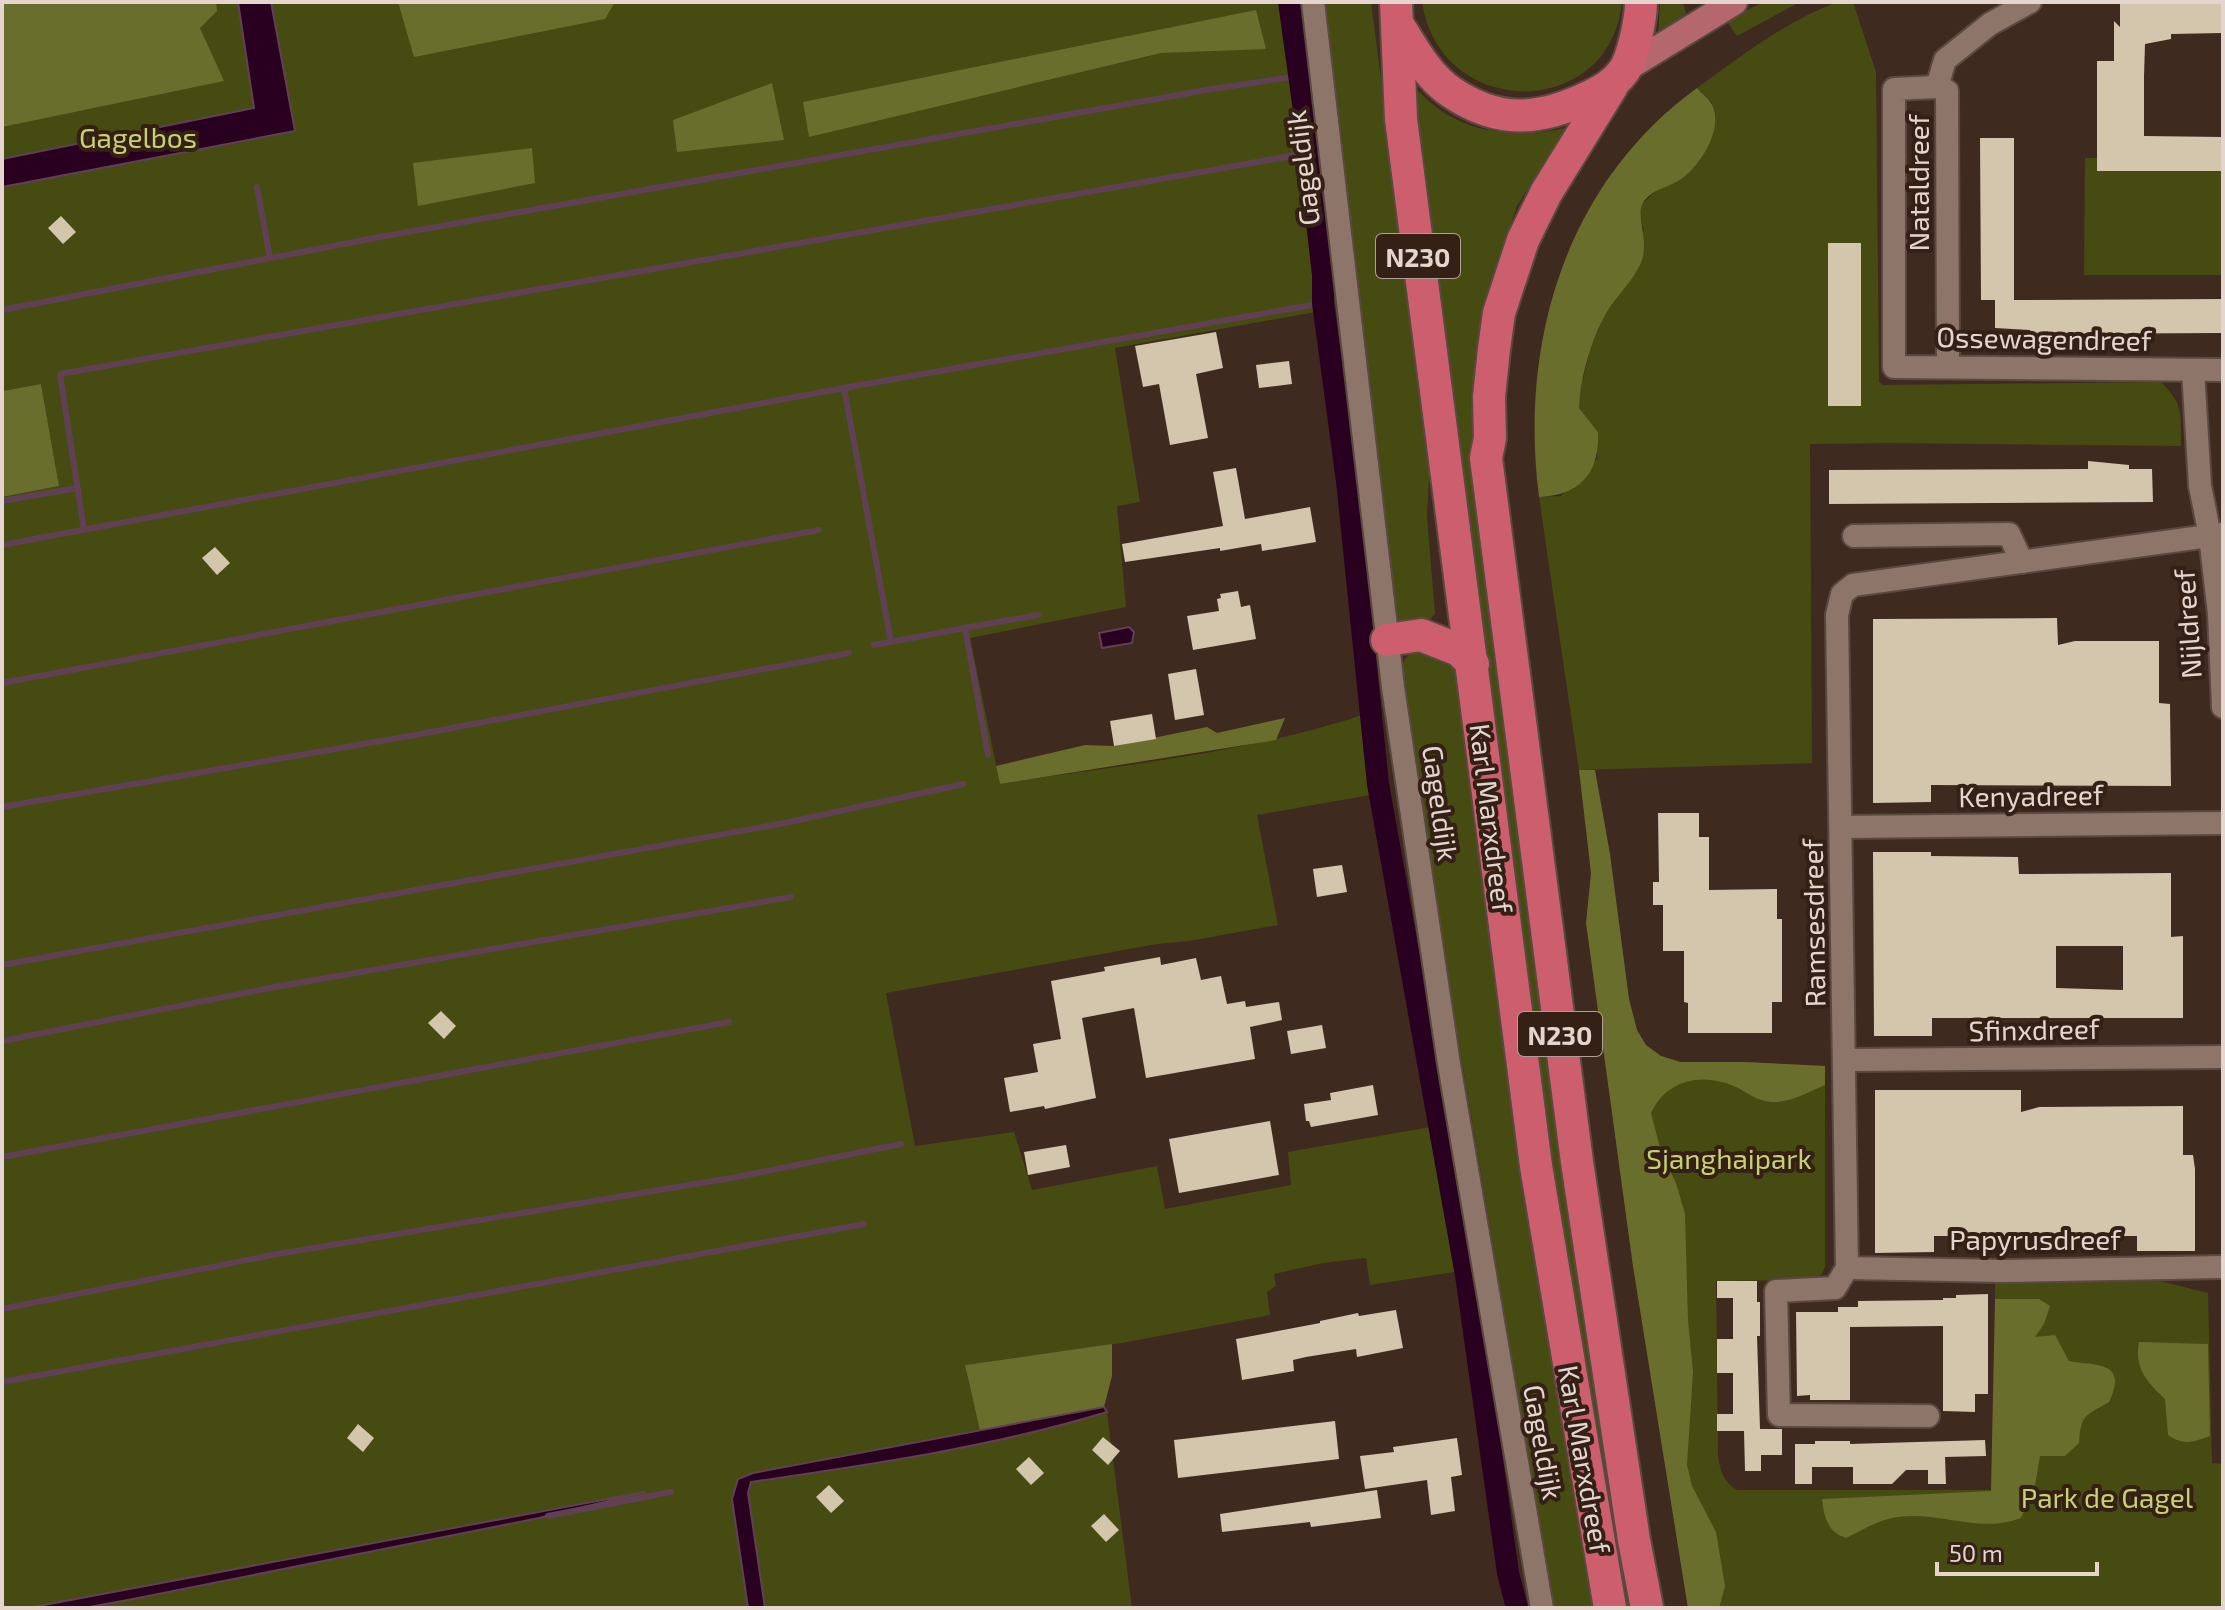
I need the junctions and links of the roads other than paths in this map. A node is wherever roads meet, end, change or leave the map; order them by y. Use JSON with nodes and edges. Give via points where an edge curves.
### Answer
{"nodes":[{"id":1,"x":1313,"y":2,"type":"edge"},
{"id":2,"x":1641,"y":2,"type":"edge"},
{"id":3,"x":1734,"y":2,"type":"edge"},
{"id":4,"x":2030,"y":2,"type":"edge"},
{"id":5,"x":1397,"y":13,"type":"edge"},
{"id":6,"x":1618,"y":77,"type":"junction"},
{"id":7,"x":1937,"y":87,"type":"junction"},
{"id":8,"x":1948,"y":366,"type":"junction"},
{"id":9,"x":1894,"y":367,"type":"joint"},
{"id":10,"x":2193,"y":370,"type":"junction"},
{"id":11,"x":2223,"y":370,"type":"edge"},
{"id":12,"x":2216,"y":535,"type":"edge"},
{"id":13,"x":1854,"y":536,"type":"dead end"},
{"id":14,"x":2022,"y":562,"type":"junction"},
{"id":15,"x":1461,"y":576,"type":"junction"},
{"id":16,"x":1421,"y":635,"type":"junction"},
{"id":17,"x":1387,"y":640,"type":"junction"},
{"id":18,"x":1473,"y":664,"type":"junction"},
{"id":19,"x":2223,"y":707,"type":"edge"},
{"id":20,"x":2223,"y":823,"type":"edge"},
{"id":21,"x":1841,"y":827,"type":"junction"},
{"id":22,"x":2223,"y":1057,"type":"edge"},
{"id":23,"x":1846,"y":1060,"type":"junction"},
{"id":24,"x":1846,"y":1259,"type":"junction"},
{"id":25,"x":2223,"y":1267,"type":"edge"},
{"id":26,"x":1928,"y":1416,"type":"dead end"},
{"id":27,"x":1542,"y":1608,"type":"edge"},
{"id":28,"x":1610,"y":1608,"type":"edge"},
{"id":29,"x":1647,"y":1608,"type":"edge"}],
"edges":[{"from":1,"to":17,"type":"street","name":"Gageldijk"},
{"from":2,"to":6,"type":"highway","number":"N230"},
{"from":3,"to":6,"type":"main road"},
{"from":4,"to":7,"type":"street","via":[[1990,24],[1945,60]]},
{"from":5,"to":6,"type":"highway","number":"N230","via":[[1425,65],[1447,90],[1474,106],[1504,114],[1551,113]]},
{"from":5,"to":15,"type":"highway","name":"Karl Marxdreef","number":"N230","via":[[1401,119]]},
{"from":6,"to":29,"type":"highway","name":"Karl Marxdreef","number":"N230","via":[[1523,240],[1499,313],[1486,458],[1577,1162]]},
{"from":7,"to":8,"type":"street","name":"Nataldreef","via":[[1947,91]]},
{"from":7,"to":9,"type":"street","name":"Nataldreef","via":[[1894,89]]},
{"from":8,"to":9,"type":"street","name":"Ossewagendreef"},
{"from":8,"to":10,"type":"street","name":"Ossewagendreef"},
{"from":10,"to":11,"type":"street","name":"Ossewagendreef"},
{"from":10,"to":12,"type":"street","via":[[2200,486]]},
{"from":12,"to":14,"type":"street"},
{"from":12,"to":19,"type":"street","name":"Nijldreef"},
{"from":13,"to":14,"type":"street","via":[[2009,534]]},
{"from":14,"to":21,"type":"street","name":"Ramsesdreef","via":[[1853,585],[1842,594],[1837,615]]},
{"from":15,"to":16,"type":"highway","via":[[1447,611]]},
{"from":15,"to":18,"type":"highway","name":"Karl Marxdreef","number":"N230"},
{"from":16,"to":17,"type":"highway"},
{"from":16,"to":18,"type":"highway","via":[[1459,650]]},
{"from":17,"to":27,"type":"street","name":"Gageldijk","via":[[1449,1064]]},
{"from":18,"to":28,"type":"highway","name":"Karl Marxdreef","number":"N230","via":[[1536,1166]]},
{"from":20,"to":21,"type":"street","name":"Kenyadreef"},
{"from":21,"to":23,"type":"street","name":"Ramsesdreef"},
{"from":22,"to":23,"type":"street","name":"Sfinxdreef"},
{"from":23,"to":24,"type":"street","name":"Ramsesdreef"},
{"from":24,"to":25,"type":"street","name":"Papyrusdreef","via":[[2004,1271]]},
{"from":24,"to":26,"type":"street","via":[[1835,1288],[1776,1291],[1779,1415]]}]}
